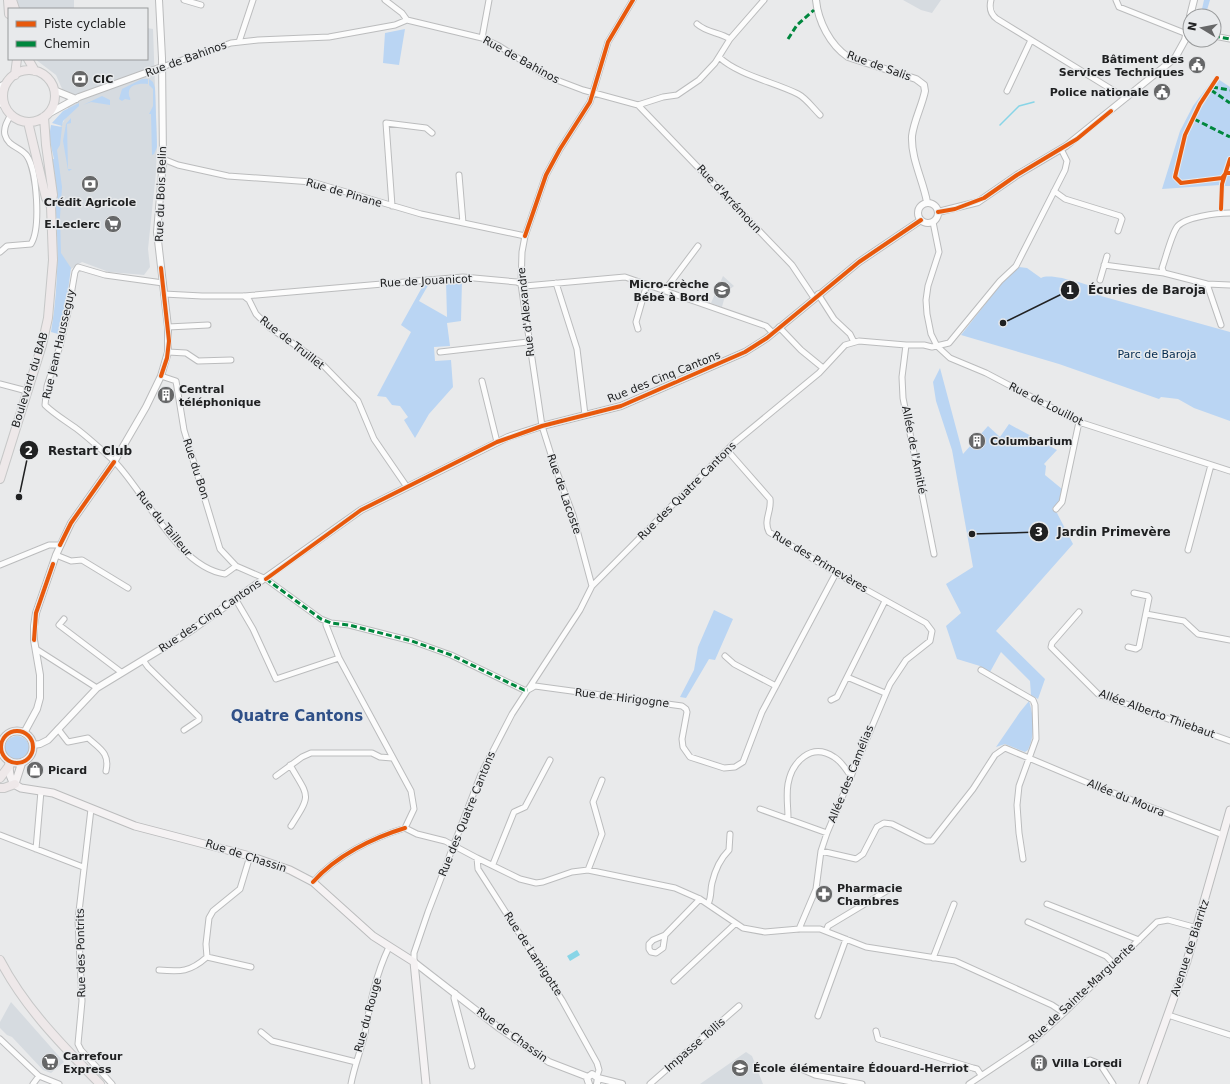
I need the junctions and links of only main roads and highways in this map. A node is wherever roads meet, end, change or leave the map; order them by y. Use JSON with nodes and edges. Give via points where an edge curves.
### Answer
{"nodes":[{"id":1,"x":17,"y":60,"type":"edge"},
{"id":2,"x":28,"y":60,"type":"edge"},
{"id":3,"x":34,"y":71,"type":"junction"},
{"id":4,"x":16,"y":75,"type":"junction"},
{"id":5,"x":6,"y":109,"type":"edge"},
{"id":6,"x":46,"y":116,"type":"junction"},
{"id":7,"x":28,"y":122,"type":"junction"},
{"id":8,"x":51,"y":206,"type":"junction"},
{"id":9,"x":0,"y":479,"type":"edge"},
{"id":10,"x":2,"y":737,"type":"edge"},
{"id":11,"x":1,"y":750,"type":"edge"},
{"id":12,"x":22,"y":762,"type":"junction"},
{"id":13,"x":9,"y":763,"type":"junction"},
{"id":14,"x":0,"y":778,"type":"edge"},
{"id":15,"x":15,"y":784,"type":"junction"},
{"id":16,"x":0,"y":788,"type":"edge"},
{"id":17,"x":1230,"y":810,"type":"edge"},
{"id":18,"x":0,"y":960,"type":"edge"},
{"id":19,"x":100,"y":1084,"type":"edge"},
{"id":20,"x":426,"y":1084,"type":"edge"},
{"id":21,"x":1143,"y":1084,"type":"edge"}],
"edges":[{"from":1,"to":4,"type":"main road"},
{"from":2,"to":3,"type":"main road"},
{"from":3,"to":4,"type":"main road"},
{"from":3,"to":6,"type":"main road","via":[[46,77],[54,90],[53,107]]},
{"from":4,"to":5,"type":"main road","via":[[8,82],[4,95]]},
{"from":5,"to":7,"type":"main road","via":[[16,119]]},
{"from":6,"to":7,"type":"main road"},
{"from":6,"to":8,"type":"main road","name":"Boulevard du BAB","via":[[46,144],[53,195]]},
{"from":7,"to":8,"type":"main road","name":"Boulevard du BAB","via":[[46,198]]},
{"from":8,"to":9,"type":"main road","name":"Boulevard du BAB","via":[[52,288],[42,345]]},
{"from":10,"to":11,"type":"main road"},
{"from":10,"to":12,"type":"main road","via":[[12,732],[28,736],[33,745],[29,757]]},
{"from":11,"to":13,"type":"main road"},
{"from":12,"to":13,"type":"main road"},
{"from":12,"to":15,"type":"main road"},
{"from":13,"to":14,"type":"main road"},
{"from":13,"to":15,"type":"main road","via":[[10,776]]},
{"from":15,"to":16,"type":"main road"},
{"from":15,"to":20,"type":"main road","name":"Rue de Chassin","via":[[21,788],[61,796],[135,826],[275,863],[314,882],[360,925],[414,962]]},
{"from":17,"to":21,"type":"main road","name":"Avenue de Biarritz","via":[[1197,928]]},
{"from":18,"to":19,"type":"main road","via":[[35,1014]]}]}
